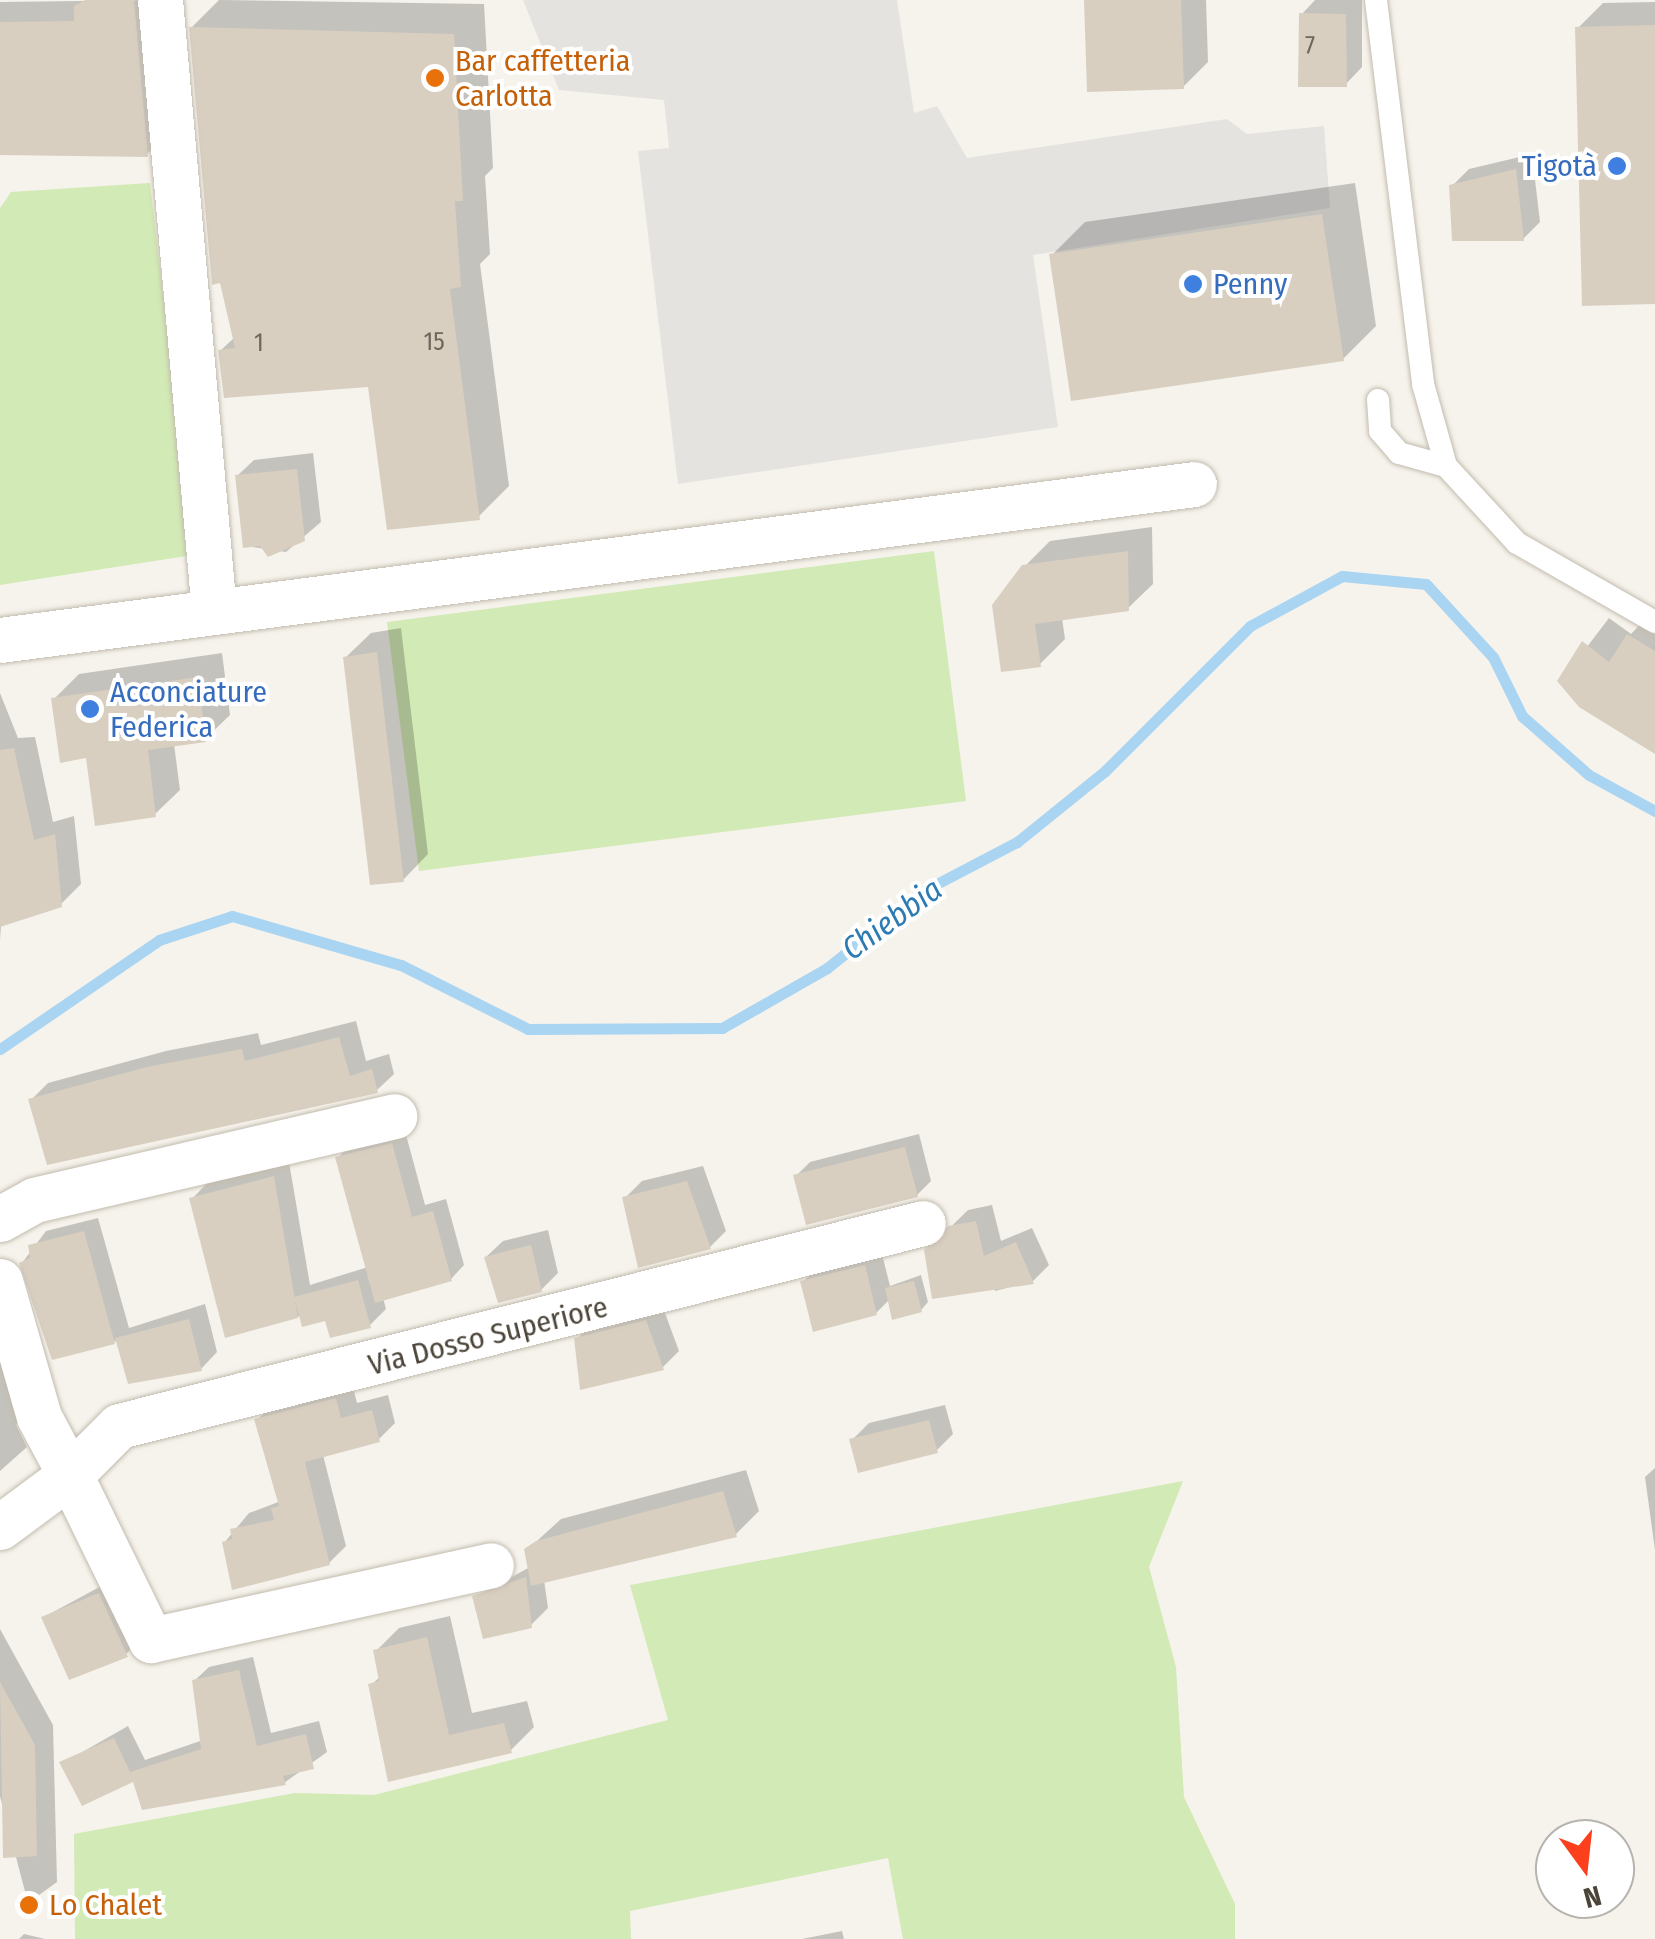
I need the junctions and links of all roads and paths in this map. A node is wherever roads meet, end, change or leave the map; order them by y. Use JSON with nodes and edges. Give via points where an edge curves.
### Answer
{"nodes":[{"id":1,"x":160,"y":0,"type":"edge"},
{"id":2,"x":1376,"y":0,"type":"edge"},
{"id":3,"x":1378,"y":400,"type":"dead end"},
{"id":4,"x":1446,"y":466,"type":"junction"},
{"id":5,"x":1194,"y":484,"type":"dead end"},
{"id":6,"x":214,"y":612,"type":"junction"},
{"id":7,"x":1655,"y":622,"type":"edge"},
{"id":8,"x":0,"y":640,"type":"edge"},
{"id":9,"x":394,"y":1116,"type":"dead end"},
{"id":10,"x":0,"y":1219,"type":"edge"},
{"id":11,"x":923,"y":1222,"type":"dead end"},
{"id":12,"x":0,"y":1281,"type":"edge"},
{"id":13,"x":70,"y":1475,"type":"junction"},
{"id":14,"x":0,"y":1526,"type":"edge"},
{"id":15,"x":491,"y":1566,"type":"dead end"}],
"edges":[{"from":1,"to":6,"type":"street"},
{"from":2,"to":4,"type":"lane","via":[[1422,384]]},
{"from":3,"to":4,"type":"lane","via":[[1380,432],[1400,453]]},
{"from":4,"to":7,"type":"lane","via":[[1517,543]]},
{"from":5,"to":6,"type":"street"},
{"from":6,"to":8,"type":"street"},
{"from":9,"to":10,"type":"street","via":[[34,1200]]},
{"from":11,"to":13,"type":"street","name":"Via Dosso Superiore","via":[[119,1426]]},
{"from":12,"to":13,"type":"street","via":[[39,1417]]},
{"from":13,"to":14,"type":"street","name":"Via Dosso Superiore"},
{"from":13,"to":15,"type":"street","via":[[151,1640]]}]}
